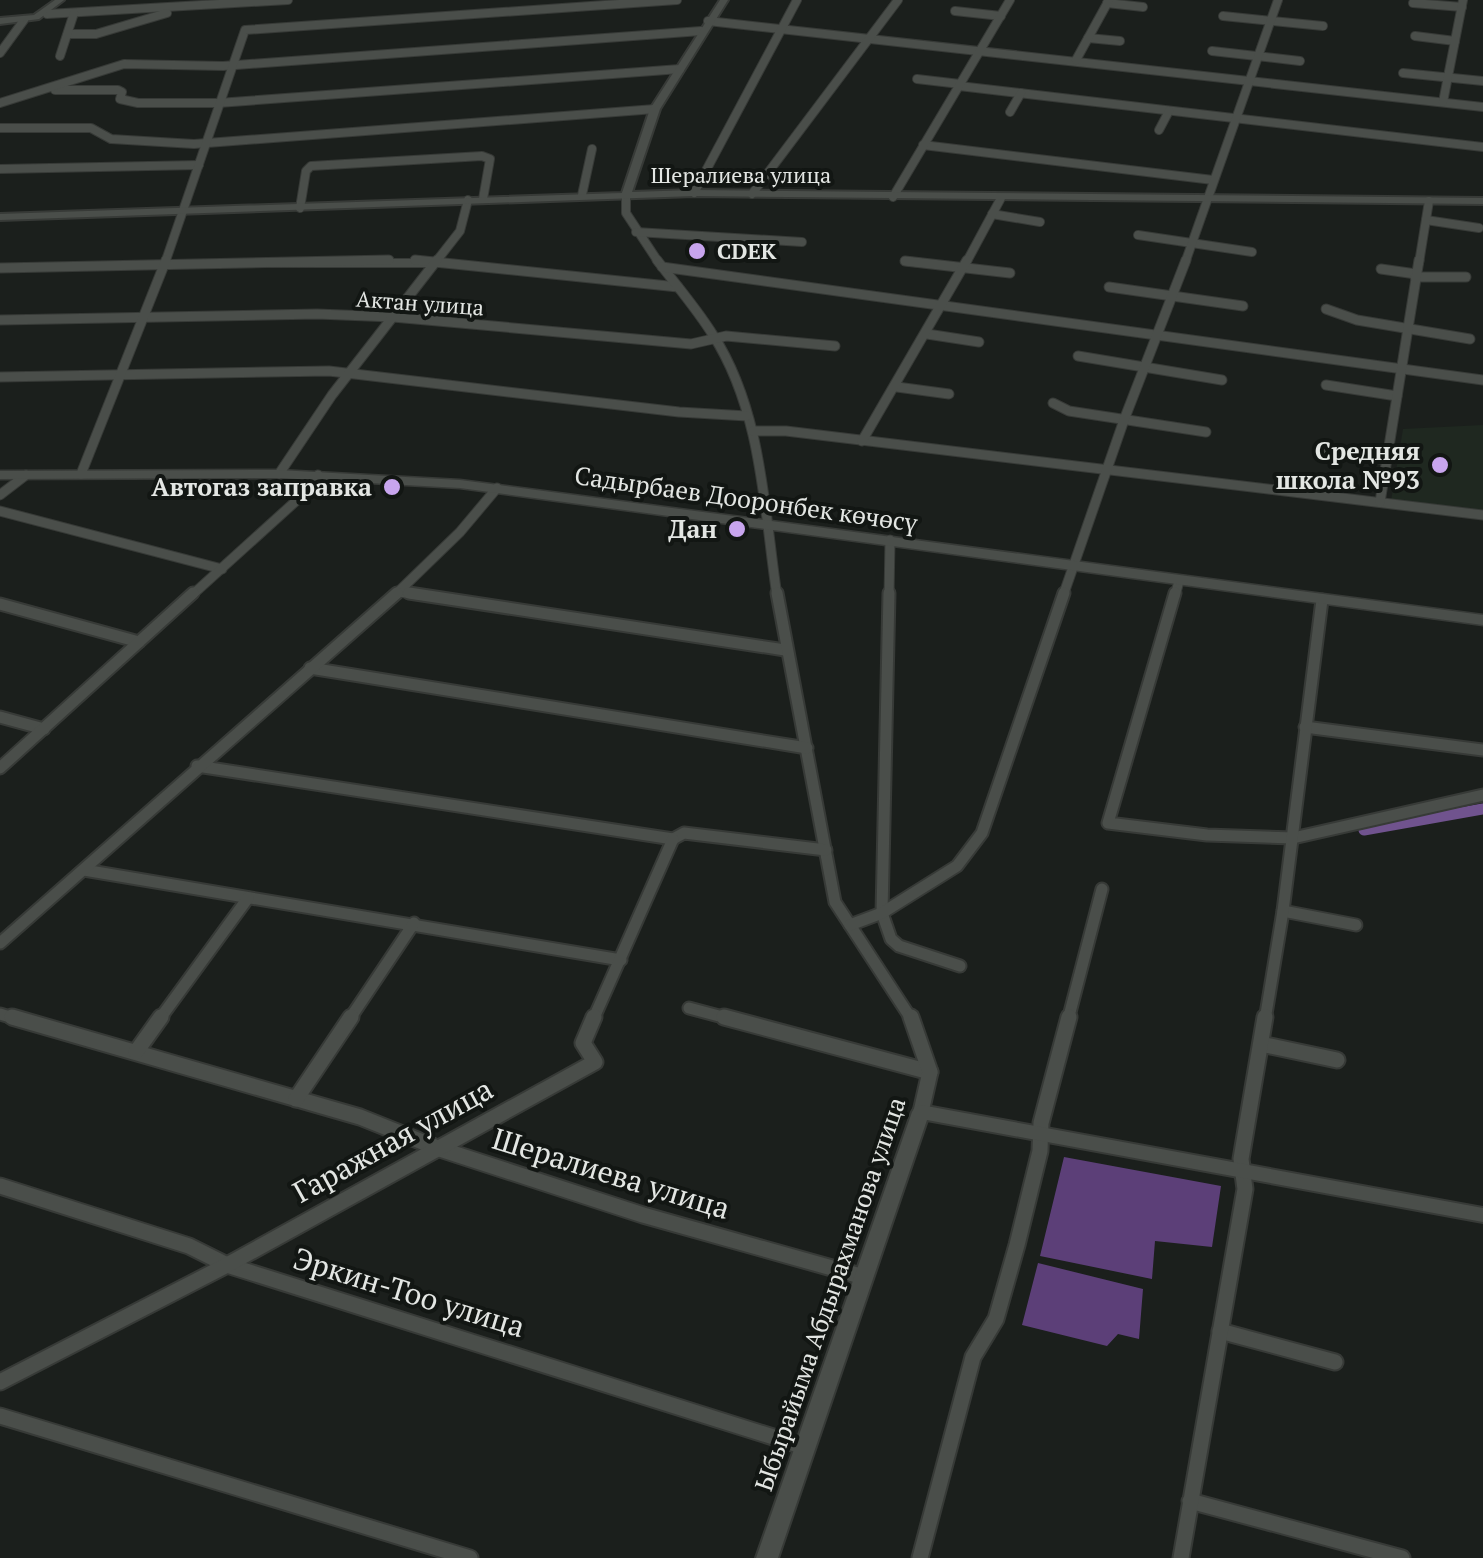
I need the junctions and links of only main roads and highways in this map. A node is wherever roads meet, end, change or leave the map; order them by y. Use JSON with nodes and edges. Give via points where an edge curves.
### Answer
{"nodes":[{"id":1,"x":0,"y":476,"type":"edge"},
{"id":2,"x":1483,"y":620,"type":"edge"}],
"edges":[{"from":1,"to":2,"type":"main road","name":"Садырбаев Дооронбек көчөсү","via":[[279,474],[498,488]]}]}
